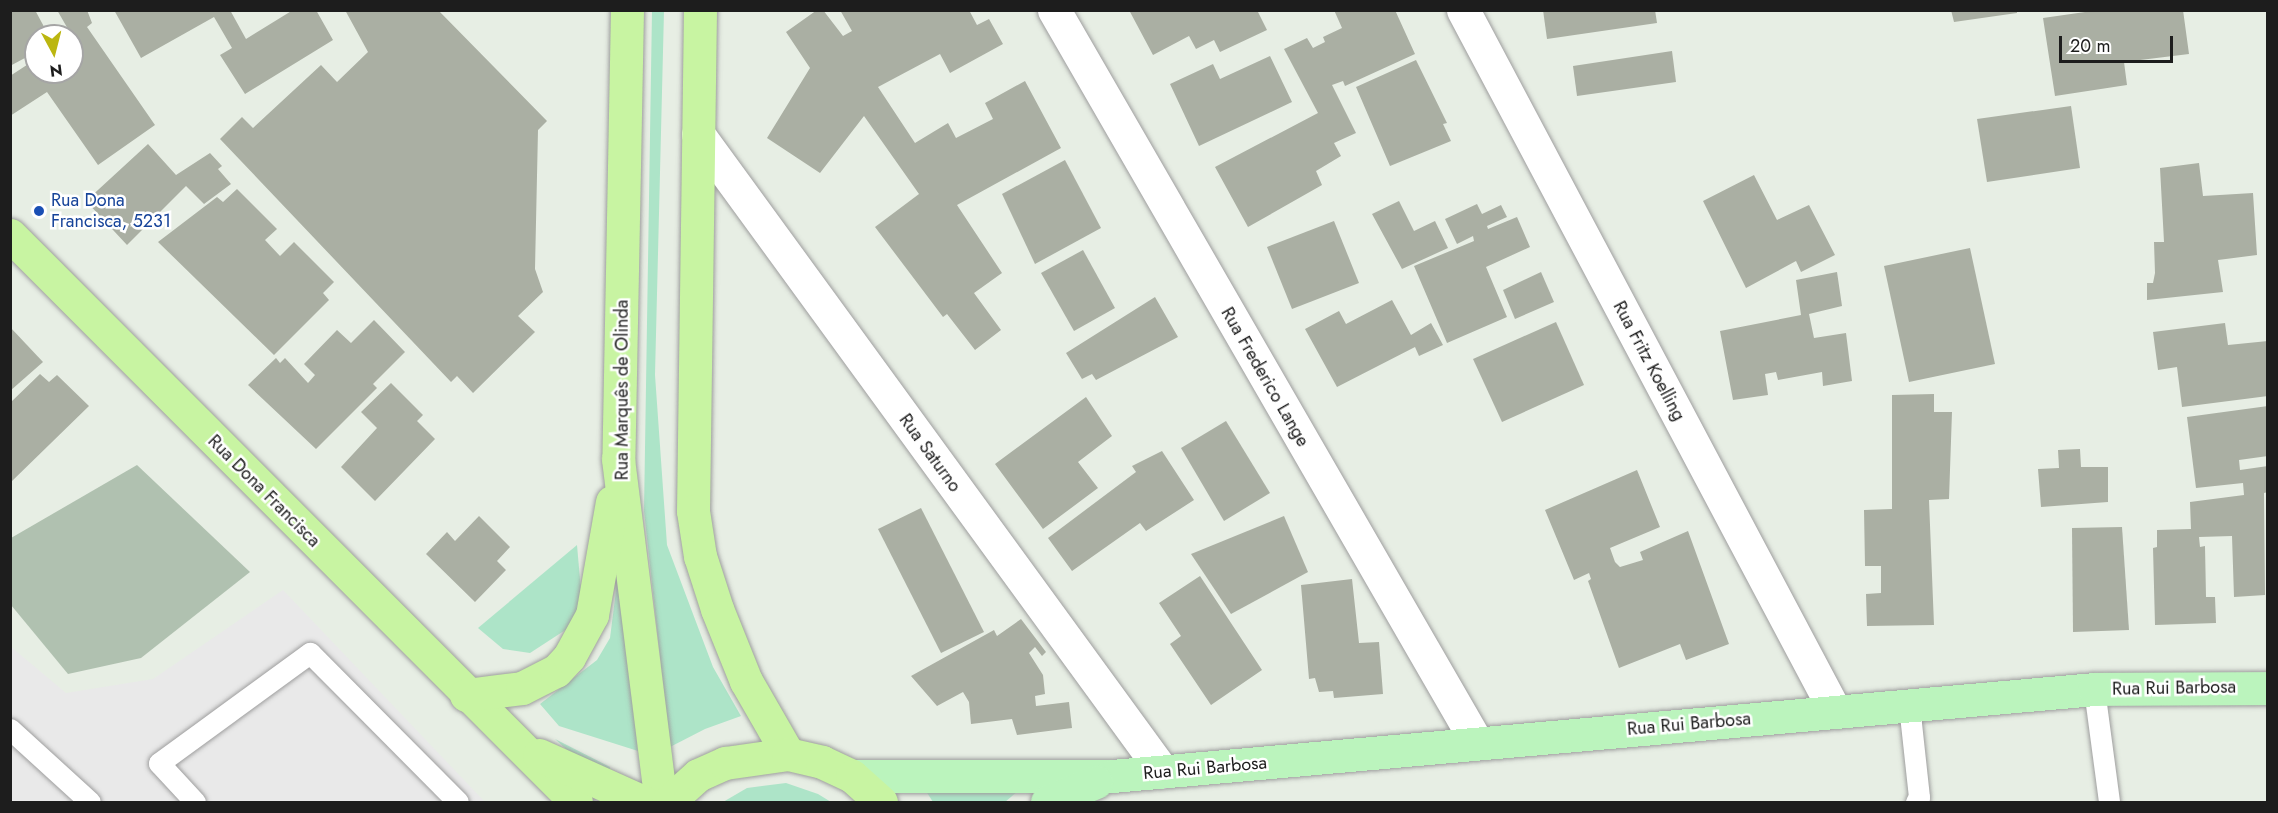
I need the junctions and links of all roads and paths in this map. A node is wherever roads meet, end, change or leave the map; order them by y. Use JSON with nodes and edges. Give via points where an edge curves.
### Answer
{"nodes":[{"id":1,"x":627,"y":10,"type":"edge"},
{"id":2,"x":700,"y":10,"type":"edge"},
{"id":3,"x":1054,"y":10,"type":"edge"},
{"id":4,"x":1463,"y":10,"type":"edge"},
{"id":5,"x":698,"y":134,"type":"junction"},
{"id":6,"x":10,"y":235,"type":"edge"},
{"id":7,"x":618,"y":459,"type":"junction"},
{"id":8,"x":2268,"y":688,"type":"edge"},
{"id":9,"x":2094,"y":689,"type":"junction"},
{"id":10,"x":466,"y":695,"type":"junction"},
{"id":11,"x":1909,"y":705,"type":"junction"},
{"id":12,"x":1835,"y":711,"type":"junction"},
{"id":13,"x":10,"y":729,"type":"edge"},
{"id":14,"x":1477,"y":743,"type":"junction"},
{"id":15,"x":519,"y":746,"type":"junction"},
{"id":16,"x":788,"y":754,"type":"junction"},
{"id":17,"x":1163,"y":772,"type":"junction"},
{"id":18,"x":852,"y":776,"type":"junction"},
{"id":19,"x":1112,"y":776,"type":"junction"},
{"id":20,"x":90,"y":802,"type":"edge"},
{"id":21,"x":195,"y":802,"type":"edge"},
{"id":22,"x":458,"y":802,"type":"edge"},
{"id":23,"x":576,"y":802,"type":"edge"},
{"id":24,"x":643,"y":802,"type":"edge"},
{"id":25,"x":661,"y":802,"type":"edge"},
{"id":26,"x":668,"y":802,"type":"edge"},
{"id":27,"x":881,"y":802,"type":"edge"},
{"id":28,"x":1047,"y":802,"type":"edge"},
{"id":29,"x":1916,"y":802,"type":"edge"},
{"id":30,"x":2109,"y":802,"type":"edge"}],
"edges":[{"from":1,"to":7,"type":"main road","name":"Rua Marquês de Olinda"},
{"from":2,"to":5,"type":"main road"},
{"from":3,"to":14,"type":"street","name":"Rua Frederico Lange"},
{"from":4,"to":12,"type":"street","name":"Rua Fritz Koelling"},
{"from":5,"to":16,"type":"main road","via":[[693,512],[700,556],[717,609],[746,681]]},
{"from":5,"to":17,"type":"street","name":"Rua Saturno"},
{"from":6,"to":10,"type":"main road","name":"Rua Dona Francisca"},
{"from":7,"to":10,"type":"main road","via":[[602,576],[581,640],[556,671],[522,688]]},
{"from":7,"to":25,"type":"main road","name":"Rua Marquês de Olinda"},
{"from":8,"to":9,"type":"main road","name":"Rua Rui Barbosa"},
{"from":9,"to":11,"type":"main road","name":"Rua Rui Barbosa"},
{"from":9,"to":30,"type":"lane"},
{"from":10,"to":15,"type":"main road","name":"Rua Dona Francisca"},
{"from":11,"to":12,"type":"main road","name":"Rua Rui Barbosa"},
{"from":11,"to":29,"type":"lane","via":[[1919,797]]},
{"from":12,"to":14,"type":"main road","name":"Rua Rui Barbosa"},
{"from":13,"to":20,"type":"lane"},
{"from":14,"to":17,"type":"main road","name":"Rua Rui Barbosa"},
{"from":15,"to":23,"type":"main road","name":"Rua Dona Francisca"},
{"from":15,"to":24,"type":"main road","name":"Rua Dona Francisca"},
{"from":16,"to":18,"type":"main road"},
{"from":16,"to":26,"type":"main road","via":[[725,763],[698,775]]},
{"from":17,"to":19,"type":"main road","name":"Rua Rui Barbosa"},
{"from":18,"to":19,"type":"main road","name":"Rua Rui Barbosa"},
{"from":18,"to":27,"type":"main road"},
{"from":19,"to":28,"type":"main road","name":"Rua Rui Barbosa"},
{"from":21,"to":22,"type":"lane","via":[[159,763],[310,653]]}]}
